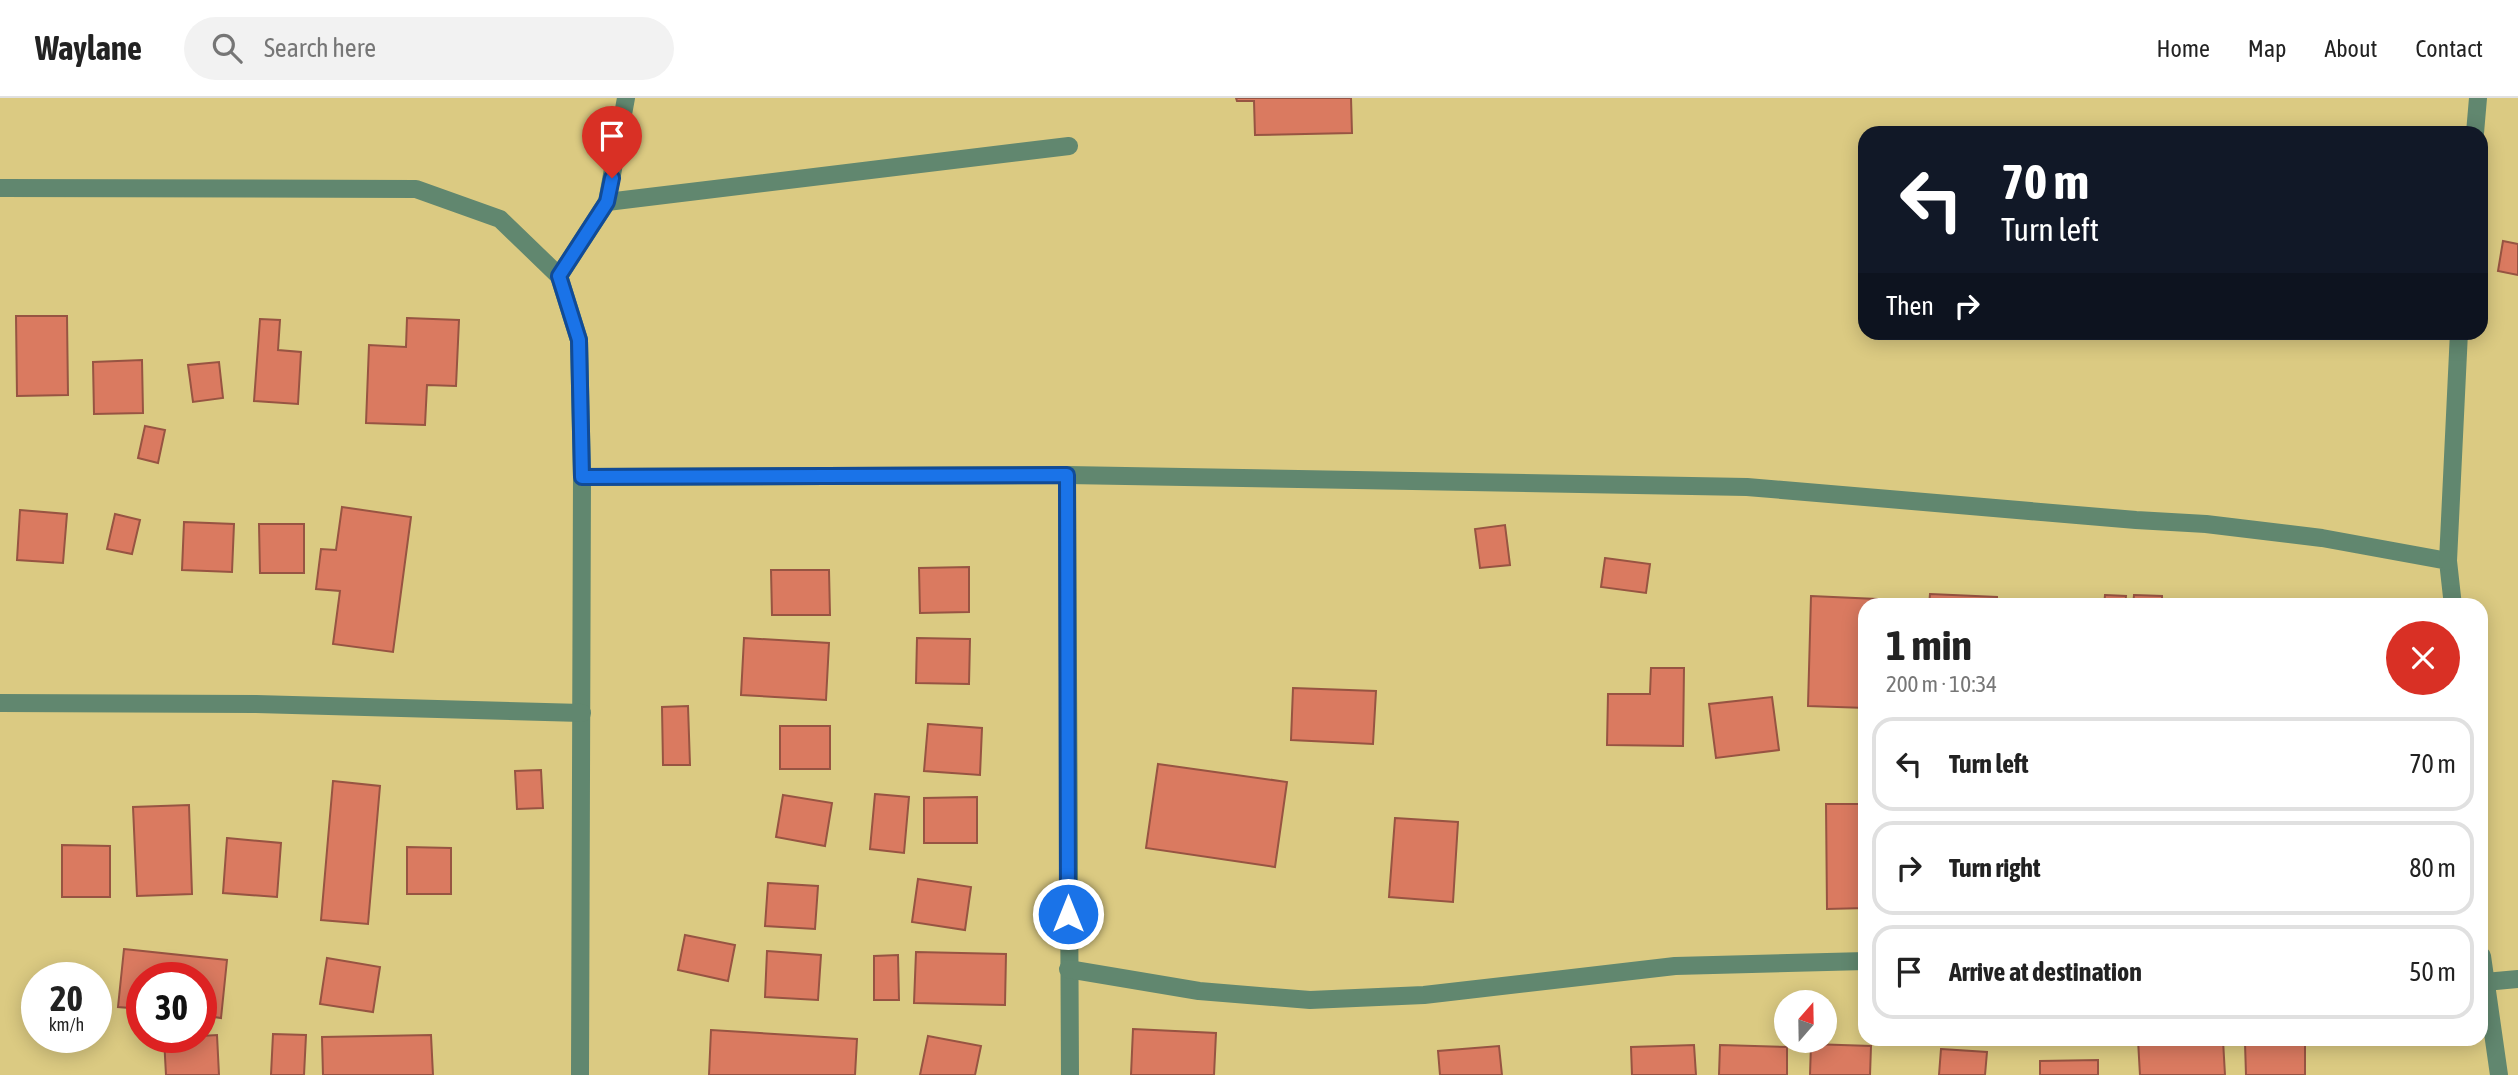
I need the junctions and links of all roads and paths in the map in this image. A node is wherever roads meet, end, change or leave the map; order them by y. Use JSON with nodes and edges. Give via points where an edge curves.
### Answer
{"nodes":[{"id":1,"x":626,"y":98,"type":"edge"},
{"id":2,"x":2478,"y":98,"type":"edge"},
{"id":3,"x":2476,"y":126,"type":"edge"},
{"id":4,"x":1069,"y":146,"type":"dead end"},
{"id":5,"x":0,"y":188,"type":"edge"},
{"id":6,"x":607,"y":202,"type":"junction"},
{"id":7,"x":559,"y":276,"type":"junction"},
{"id":8,"x":2459,"y":340,"type":"edge"},
{"id":9,"x":1067,"y":475,"type":"junction"},
{"id":10,"x":582,"y":477,"type":"junction"},
{"id":11,"x":2448,"y":561,"type":"junction"},
{"id":12,"x":2452,"y":598,"type":"edge"},
{"id":13,"x":0,"y":703,"type":"edge"},
{"id":14,"x":582,"y":713,"type":"junction"},
{"id":15,"x":1858,"y":961,"type":"edge"},
{"id":16,"x":1068,"y":969,"type":"junction"},
{"id":17,"x":2518,"y":979,"type":"edge"},
{"id":18,"x":2488,"y":982,"type":"edge"},
{"id":19,"x":2488,"y":1002,"type":"edge"},
{"id":20,"x":580,"y":1075,"type":"edge"},
{"id":21,"x":1070,"y":1075,"type":"edge"},
{"id":22,"x":2499,"y":1075,"type":"edge"}],
"edges":[{"from":1,"to":6,"type":"street"},
{"from":2,"to":3,"type":"street"},
{"from":4,"to":6,"type":"street"},
{"from":5,"to":7,"type":"street","via":[[416,189],[500,219]]},
{"from":6,"to":7,"type":"street"},
{"from":7,"to":10,"type":"street","via":[[579,340]]},
{"from":8,"to":11,"type":"street"},
{"from":9,"to":10,"type":"street"},
{"from":9,"to":11,"type":"street","via":[[1747,487],[2206,524],[2322,538]]},
{"from":9,"to":16,"type":"street"},
{"from":10,"to":14,"type":"street"},
{"from":11,"to":12,"type":"street"},
{"from":13,"to":14,"type":"street"},
{"from":14,"to":20,"type":"street"},
{"from":15,"to":16,"type":"street","via":[[1675,966],[1424,995],[1310,1000],[1199,991]]},
{"from":16,"to":21,"type":"street"},
{"from":17,"to":18,"type":"street"},
{"from":19,"to":22,"type":"street"}]}
